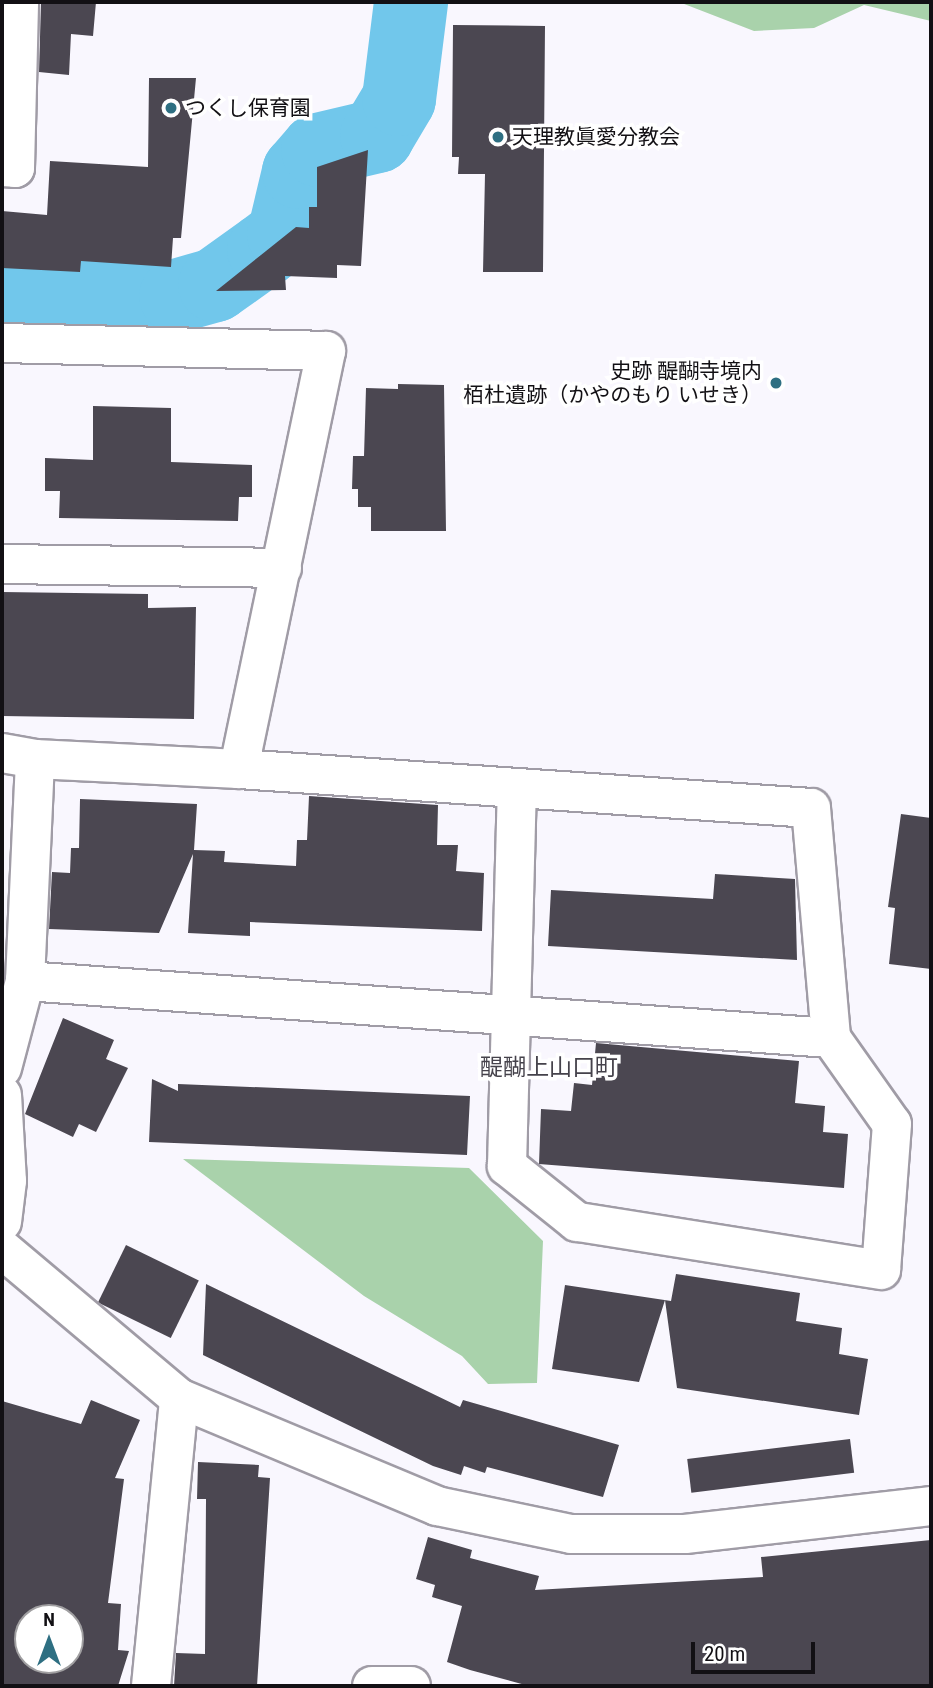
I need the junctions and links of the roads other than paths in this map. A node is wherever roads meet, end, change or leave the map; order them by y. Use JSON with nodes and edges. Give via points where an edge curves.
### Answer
{"nodes":[{"id":1,"x":19,"y":2,"type":"edge"},
{"id":2,"x":2,"y":167,"type":"edge"},
{"id":3,"x":2,"y":343,"type":"edge"},
{"id":4,"x":2,"y":564,"type":"edge"},
{"id":5,"x":282,"y":568,"type":"junction"},
{"id":6,"x":19,"y":756,"type":"edge"},
{"id":7,"x":239,"y":769,"type":"junction"},
{"id":8,"x":517,"y":788,"type":"junction"},
{"id":9,"x":25,"y":981,"type":"junction"},
{"id":10,"x":510,"y":1015,"type":"junction"},
{"id":11,"x":831,"y":1038,"type":"junction"},
{"id":12,"x":2,"y":1068,"type":"edge"},
{"id":13,"x":2,"y":1095,"type":"edge"},
{"id":14,"x":2,"y":1223,"type":"edge"},
{"id":15,"x":2,"y":1249,"type":"edge"},
{"id":16,"x":179,"y":1398,"type":"junction"},
{"id":17,"x":931,"y":1506,"type":"edge"},
{"id":18,"x":151,"y":1686,"type":"edge"},
{"id":19,"x":372,"y":1686,"type":"edge"},
{"id":20,"x":411,"y":1686,"type":"edge"}],
"edges":[{"from":1,"to":2,"type":"street","via":[[15,168]]},
{"from":3,"to":5,"type":"street","via":[[326,351]]},
{"from":4,"to":5,"type":"street"},
{"from":5,"to":7,"type":"street"},
{"from":6,"to":7,"type":"street"},
{"from":6,"to":9,"type":"street"},
{"from":7,"to":8,"type":"street"},
{"from":8,"to":10,"type":"street"},
{"from":8,"to":11,"type":"street","via":[[811,807]]},
{"from":9,"to":10,"type":"street"},
{"from":9,"to":12,"type":"street"},
{"from":10,"to":11,"type":"street"},
{"from":10,"to":11,"type":"street","via":[[507,1166],[577,1222],[881,1270],[892,1124]]},
{"from":13,"to":14,"type":"street","via":[[7,1181]]},
{"from":15,"to":16,"type":"street"},
{"from":16,"to":17,"type":"street","via":[[437,1506],[571,1534],[685,1534]]},
{"from":16,"to":18,"type":"street"},
{"from":19,"to":20,"type":"street"}]}
